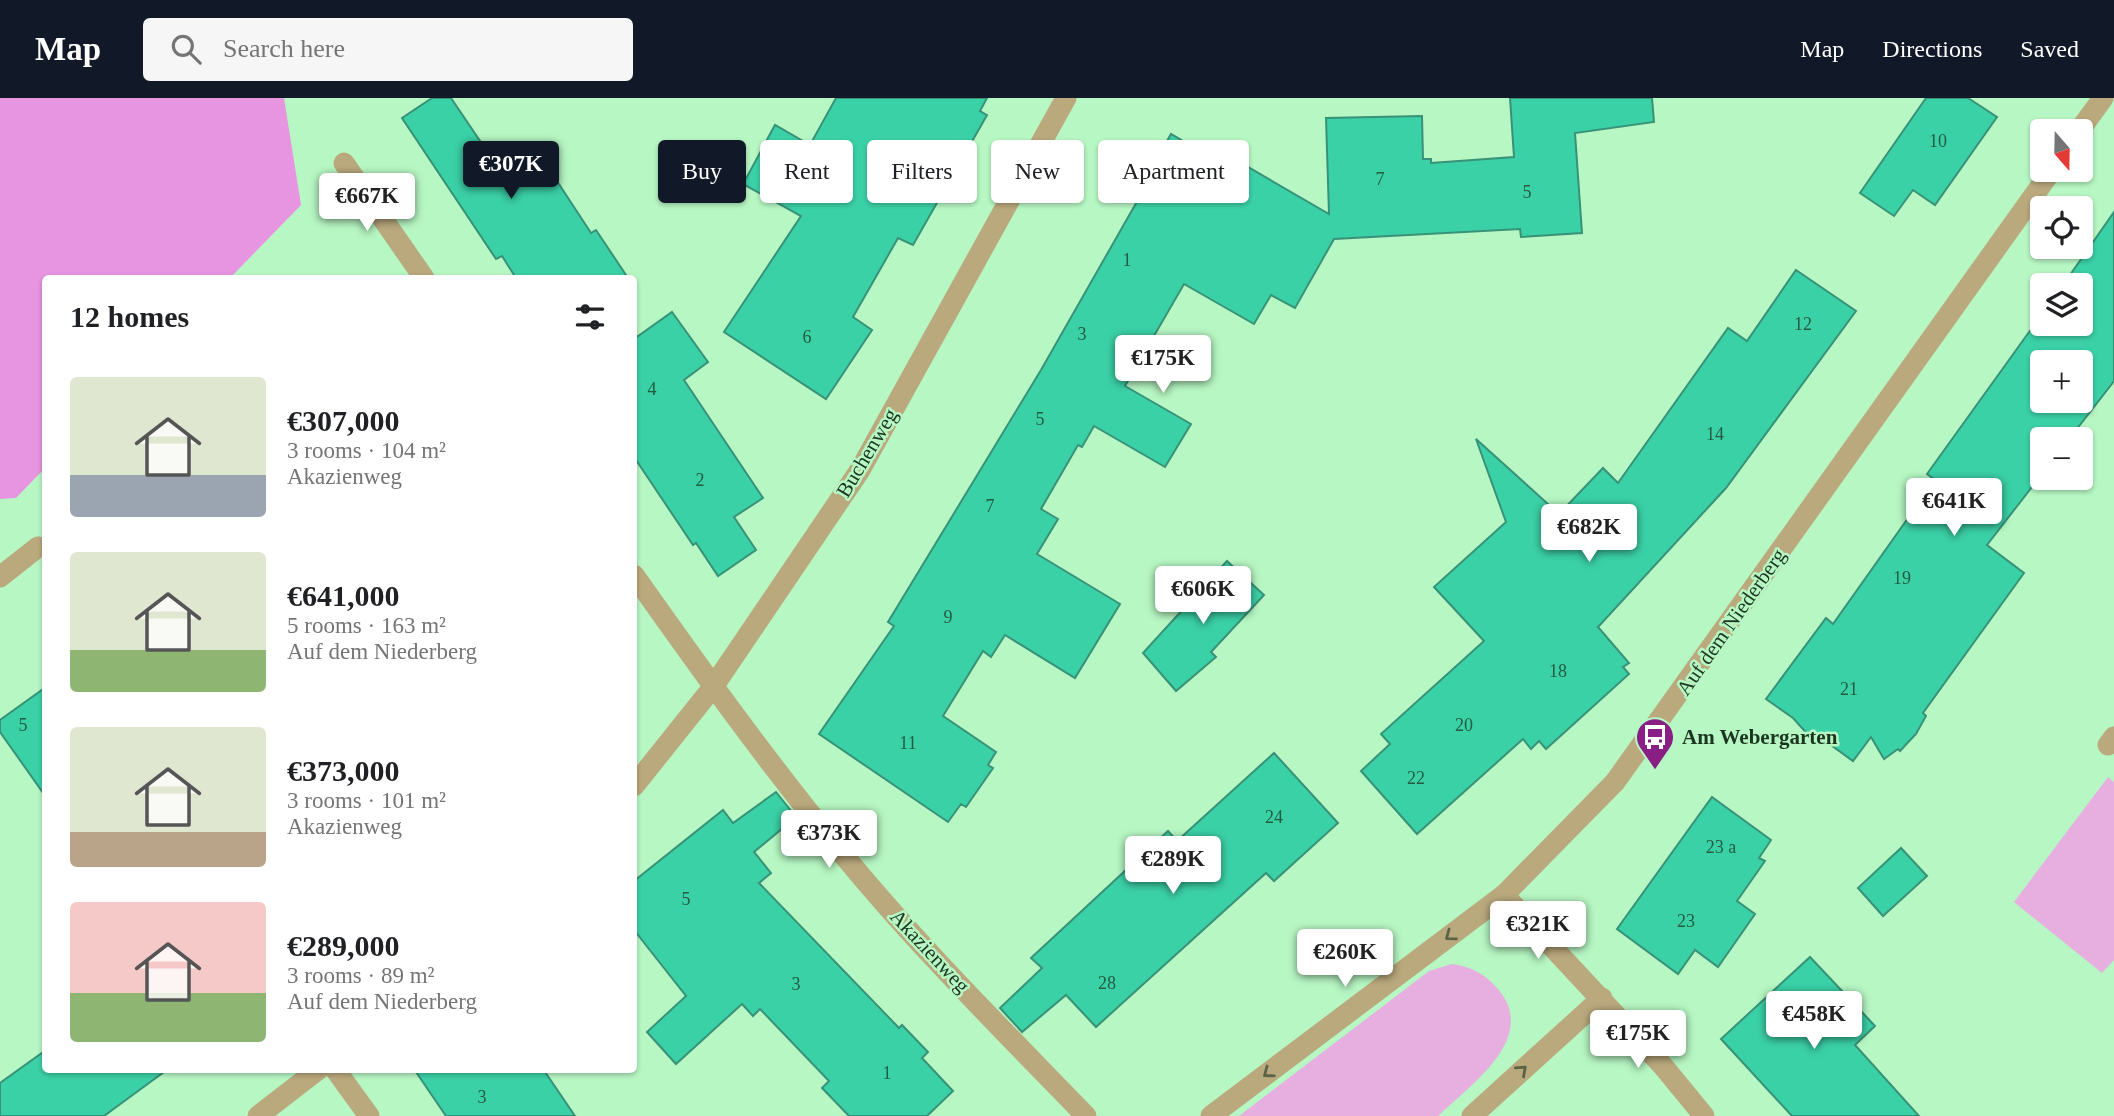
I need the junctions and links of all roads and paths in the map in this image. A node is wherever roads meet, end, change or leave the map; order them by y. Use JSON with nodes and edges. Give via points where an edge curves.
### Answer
{"nodes":[{"id":1,"x":1066,"y":98,"type":"edge"},
{"id":2,"x":2103,"y":98,"type":"edge"},
{"id":3,"x":2088,"y":119,"type":"edge"},
{"id":4,"x":345,"y":163,"type":"dead end"},
{"id":5,"x":2043,"y":182,"type":"edge"},
{"id":6,"x":420,"y":275,"type":"edge"},
{"id":7,"x":38,"y":547,"type":"dead end"},
{"id":8,"x":0,"y":577,"type":"edge"},
{"id":9,"x":637,"y":579,"type":"edge"},
{"id":10,"x":713,"y":687,"type":"junction"},
{"id":11,"x":637,"y":782,"type":"edge"},
{"id":12,"x":1504,"y":895,"type":"junction"},
{"id":13,"x":1602,"y":998,"type":"junction"},
{"id":14,"x":314,"y":1073,"type":"edge"},
{"id":15,"x":338,"y":1073,"type":"edge"},
{"id":16,"x":258,"y":1116,"type":"edge"},
{"id":17,"x":369,"y":1116,"type":"edge"},
{"id":18,"x":1086,"y":1116,"type":"edge"},
{"id":19,"x":1211,"y":1116,"type":"edge"},
{"id":20,"x":1472,"y":1116,"type":"edge"},
{"id":21,"x":1704,"y":1116,"type":"edge"}],
"edges":[{"from":1,"to":10,"type":"street","name":"Buchenweg","via":[[860,470]]},
{"from":2,"to":3,"type":"street"},
{"from":4,"to":6,"type":"street"},
{"from":5,"to":12,"type":"street","name":"Auf dem Niederberg","via":[[1633,760]]},
{"from":7,"to":8,"type":"street"},
{"from":9,"to":10,"type":"street","name":"Akazienweg"},
{"from":10,"to":11,"type":"street","name":"Buchenweg"},
{"from":10,"to":18,"type":"street","name":"Akazienweg","via":[[863,877]]},
{"from":12,"to":13,"type":"street"},
{"from":12,"to":19,"type":"street","name":"Auf dem Niederberg","one_way":true},
{"from":20,"to":13,"type":"street","one_way":true},
{"from":13,"to":21,"type":"street"},
{"from":14,"to":16,"type":"street"},
{"from":15,"to":17,"type":"street"}]}
